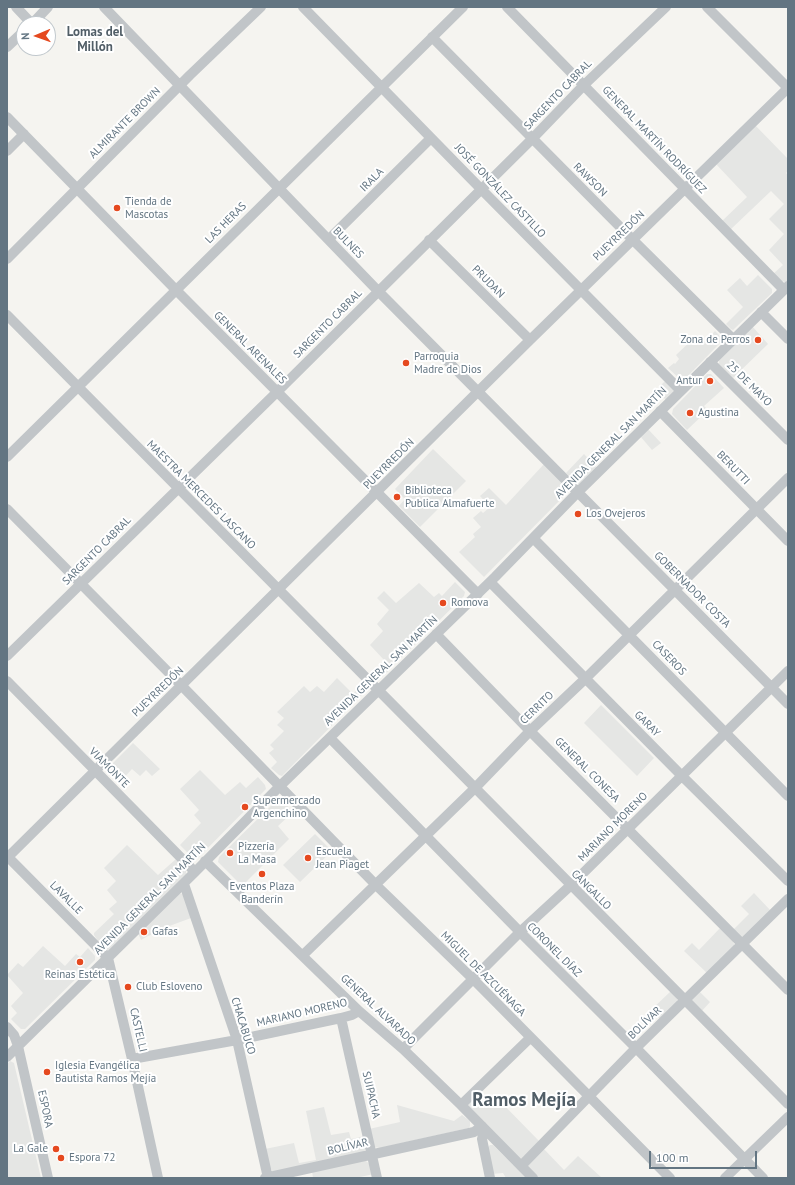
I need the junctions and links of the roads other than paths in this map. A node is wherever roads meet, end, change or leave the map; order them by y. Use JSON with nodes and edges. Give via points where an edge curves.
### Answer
{"nodes":[{"id":1,"x":16,"y":7,"type":"edge"},
{"id":2,"x":48,"y":7,"type":"edge"},
{"id":3,"x":104,"y":7,"type":"edge"},
{"id":4,"x":261,"y":7,"type":"edge"},
{"id":5,"x":303,"y":7,"type":"edge"},
{"id":6,"x":462,"y":7,"type":"edge"},
{"id":7,"x":507,"y":7,"type":"edge"},
{"id":8,"x":666,"y":7,"type":"edge"},
{"id":9,"x":708,"y":7,"type":"edge"},
{"id":10,"x":24,"y":16,"type":"edge"},
{"id":11,"x":40,"y":16,"type":"edge"},
{"id":12,"x":432,"y":37,"type":"junction"},
{"id":13,"x":16,"y":39,"type":"edge"},
{"id":14,"x":7,"y":47,"type":"edge"},
{"id":15,"x":584,"y":85,"type":"junction"},
{"id":16,"x":180,"y":86,"type":"junction"},
{"id":17,"x":381,"y":87,"type":"junction"},
{"id":18,"x":788,"y":88,"type":"edge"},
{"id":19,"x":7,"y":117,"type":"edge"},
{"id":20,"x":24,"y":134,"type":"junction"},
{"id":21,"x":431,"y":138,"type":"junction"},
{"id":22,"x":532,"y":139,"type":"junction"},
{"id":23,"x":7,"y":151,"type":"edge"},
{"id":24,"x":76,"y":188,"type":"junction"},
{"id":25,"x":278,"y":188,"type":"junction"},
{"id":26,"x":481,"y":189,"type":"junction"},
{"id":27,"x":684,"y":189,"type":"junction"},
{"id":28,"x":329,"y":239,"type":"junction"},
{"id":29,"x":430,"y":240,"type":"junction"},
{"id":30,"x":633,"y":240,"type":"junction"},
{"id":31,"x":7,"y":259,"type":"edge"},
{"id":32,"x":786,"y":288,"type":"edge"},
{"id":33,"x":176,"y":290,"type":"junction"},
{"id":34,"x":581,"y":290,"type":"junction"},
{"id":35,"x":378,"y":291,"type":"junction"},
{"id":36,"x":761,"y":312,"type":"junction"},
{"id":37,"x":7,"y":315,"type":"edge"},
{"id":38,"x":733,"y":339,"type":"junction"},
{"id":39,"x":788,"y":339,"type":"edge"},
{"id":40,"x":530,"y":340,"type":"junction"},
{"id":41,"x":710,"y":362,"type":"junction"},
{"id":42,"x":78,"y":388,"type":"junction"},
{"id":43,"x":681,"y":390,"type":"junction"},
{"id":44,"x":276,"y":392,"type":"junction"},
{"id":45,"x":479,"y":392,"type":"junction"},
{"id":46,"x":660,"y":411,"type":"junction"},
{"id":47,"x":788,"y":440,"type":"edge"},
{"id":48,"x":7,"y":456,"type":"edge"},
{"id":49,"x":788,"y":478,"type":"edge"},
{"id":50,"x":178,"y":488,"type":"junction"},
{"id":51,"x":377,"y":492,"type":"junction"},
{"id":52,"x":578,"y":492,"type":"junction"},
{"id":53,"x":7,"y":509,"type":"edge"},
{"id":54,"x":756,"y":509,"type":"junction"},
{"id":55,"x":533,"y":538,"type":"junction"},
{"id":56,"x":788,"y":541,"type":"edge"},
{"id":57,"x":490,"y":582,"type":"junction"},
{"id":58,"x":81,"y":584,"type":"junction"},
{"id":59,"x":278,"y":590,"type":"junction"},
{"id":60,"x":675,"y":590,"type":"junction"},
{"id":61,"x":478,"y":594,"type":"junction"},
{"id":62,"x":436,"y":634,"type":"junction"},
{"id":63,"x":629,"y":635,"type":"junction"},
{"id":64,"x":7,"y":656,"type":"edge"},
{"id":65,"x":788,"y":671,"type":"edge"},
{"id":66,"x":585,"y":679,"type":"junction"},
{"id":67,"x":7,"y":681,"type":"edge"},
{"id":68,"x":182,"y":686,"type":"junction"},
{"id":69,"x":771,"y":687,"type":"junction"},
{"id":70,"x":378,"y":691,"type":"junction"},
{"id":71,"x":788,"y":704,"type":"edge"},
{"id":72,"x":530,"y":731,"type":"junction"},
{"id":73,"x":725,"y":733,"type":"junction"},
{"id":74,"x":330,"y":738,"type":"junction"},
{"id":75,"x":95,"y":770,"type":"junction"},
{"id":76,"x":682,"y":776,"type":"junction"},
{"id":77,"x":280,"y":786,"type":"junction"},
{"id":78,"x":474,"y":788,"type":"junction"},
{"id":79,"x":788,"y":796,"type":"edge"},
{"id":80,"x":628,"y":828,"type":"junction"},
{"id":81,"x":426,"y":836,"type":"junction"},
{"id":82,"x":7,"y":857,"type":"edge"},
{"id":83,"x":205,"y":861,"type":"junction"},
{"id":84,"x":195,"y":872,"type":"junction"},
{"id":85,"x":788,"y":881,"type":"edge"},
{"id":86,"x":184,"y":884,"type":"junction"},
{"id":87,"x":376,"y":885,"type":"junction"},
{"id":88,"x":570,"y":886,"type":"junction"},
{"id":89,"x":788,"y":899,"type":"edge"},
{"id":90,"x":520,"y":932,"type":"junction"},
{"id":91,"x":743,"y":944,"type":"junction"},
{"id":92,"x":303,"y":955,"type":"junction"},
{"id":93,"x":108,"y":958,"type":"junction"},
{"id":94,"x":473,"y":979,"type":"junction"},
{"id":95,"x":788,"y":990,"type":"edge"},
{"id":96,"x":685,"y":1001,"type":"junction"},
{"id":97,"x":359,"y":1011,"type":"junction"},
{"id":98,"x":341,"y":1018,"type":"junction"},
{"id":99,"x":7,"y":1027,"type":"edge"},
{"id":100,"x":530,"y":1038,"type":"junction"},
{"id":101,"x":237,"y":1040,"type":"junction"},
{"id":102,"x":18,"y":1046,"type":"junction"},
{"id":103,"x":636,"y":1048,"type":"junction"},
{"id":104,"x":403,"y":1049,"type":"junction"},
{"id":105,"x":7,"y":1057,"type":"edge"},
{"id":106,"x":132,"y":1059,"type":"junction"},
{"id":107,"x":588,"y":1096,"type":"junction"},
{"id":108,"x":788,"y":1104,"type":"edge"},
{"id":109,"x":461,"y":1105,"type":"junction"},
{"id":110,"x":788,"y":1117,"type":"edge"},
{"id":111,"x":484,"y":1129,"type":"junction"},
{"id":112,"x":372,"y":1154,"type":"junction"},
{"id":113,"x":745,"y":1159,"type":"junction"},
{"id":114,"x":521,"y":1166,"type":"junction"},
{"id":115,"x":48,"y":1178,"type":"edge"},
{"id":116,"x":158,"y":1178,"type":"edge"},
{"id":117,"x":267,"y":1178,"type":"edge"},
{"id":118,"x":378,"y":1178,"type":"edge"},
{"id":119,"x":490,"y":1178,"type":"edge"},
{"id":120,"x":534,"y":1178,"type":"edge"},
{"id":121,"x":670,"y":1178,"type":"edge"},
{"id":122,"x":725,"y":1178,"type":"edge"},
{"id":123,"x":763,"y":1178,"type":"edge"}],
"edges":[{"from":1,"to":10,"type":"street"},
{"from":2,"to":11,"type":"street"},
{"from":3,"to":16,"type":"street","name":"BULNES"},
{"from":4,"to":16,"type":"street","name":"ALMIRANTE BROWN"},
{"from":5,"to":17,"type":"street","name":"JOSÉ GONZÁLEZ CASTILLO"},
{"from":6,"to":12,"type":"street","name":"LAS HERAS"},
{"from":7,"to":15,"type":"street","name":"GENERAL MARTÍN RODRÍGUEZ"},
{"from":8,"to":15,"type":"street","name":"SARGENTO CABRAL"},
{"from":9,"to":18,"type":"street"},
{"from":12,"to":17,"type":"street","name":"LAS HERAS"},
{"from":12,"to":22,"type":"street","name":"RAWSON"},
{"from":13,"to":14,"type":"street"},
{"from":15,"to":22,"type":"street","name":"SARGENTO CABRAL"},
{"from":15,"to":27,"type":"street","name":"GENERAL MARTÍN RODRÍGUEZ"},
{"from":16,"to":24,"type":"street","name":"ALMIRANTE BROWN"},
{"from":16,"to":25,"type":"street","name":"BULNES"},
{"from":17,"to":21,"type":"street","name":"JOSÉ GONZÁLEZ CASTILLO"},
{"from":17,"to":25,"type":"street","name":"LAS HERAS"},
{"from":18,"to":27,"type":"street","name":"PUEYRREDÓN"},
{"from":19,"to":20,"type":"street","name":"GENERAL ARENALES"},
{"from":20,"to":23,"type":"street"},
{"from":20,"to":24,"type":"street","name":"GENERAL ARENALES"},
{"from":21,"to":26,"type":"street","name":"JOSÉ GONZÁLEZ CASTILLO"},
{"from":21,"to":28,"type":"street","name":"IRALA"},
{"from":22,"to":26,"type":"street","name":"SARGENTO CABRAL"},
{"from":22,"to":30,"type":"street","name":"RAWSON"},
{"from":24,"to":31,"type":"street","name":"ALMIRANTE BROWN"},
{"from":24,"to":33,"type":"street","name":"GENERAL ARENALES"},
{"from":25,"to":28,"type":"street","name":"BULNES"},
{"from":25,"to":33,"type":"street","name":"LAS HERAS"},
{"from":26,"to":29,"type":"street","name":"SARGENTO CABRAL"},
{"from":26,"to":34,"type":"street","name":"JOSÉ GONZÁLEZ CASTILLO"},
{"from":27,"to":30,"type":"street","name":"PUEYRREDÓN"},
{"from":27,"to":32,"type":"street","name":"GENERAL MARTÍN RODRÍGUEZ"},
{"from":28,"to":35,"type":"street","name":"BULNES"},
{"from":29,"to":35,"type":"street","name":"SARGENTO CABRAL"},
{"from":29,"to":40,"type":"street","name":"PRUDAN"},
{"from":30,"to":34,"type":"street","name":"PUEYRREDÓN"},
{"from":30,"to":38,"type":"street","name":"RAWSON"},
{"from":32,"to":36,"type":"street","name":"AVENIDA GENERAL SAN MARTÍN"},
{"from":33,"to":42,"type":"street","name":"LAS HERAS"},
{"from":33,"to":44,"type":"street","name":"GENERAL ARENALES"},
{"from":34,"to":40,"type":"street","name":"PUEYRREDÓN"},
{"from":34,"to":43,"type":"street","name":"JOSÉ GONZÁLEZ CASTILLO"},
{"from":35,"to":44,"type":"street","name":"SARGENTO CABRAL"},
{"from":35,"to":45,"type":"street","name":"BULNES"},
{"from":36,"to":38,"type":"street","name":"AVENIDA GENERAL SAN MARTÍN"},
{"from":36,"to":39,"type":"street"},
{"from":37,"to":42,"type":"street","name":"MAESTRA MERCEDES LASCANO"},
{"from":38,"to":41,"type":"street","name":"AVENIDA GENERAL SAN MARTÍN"},
{"from":40,"to":45,"type":"street","name":"PUEYRREDÓN"},
{"from":41,"to":43,"type":"street","name":"AVENIDA GENERAL SAN MARTÍN"},
{"from":41,"to":47,"type":"street","name":"25 DE MAYO"},
{"from":42,"to":48,"type":"street","name":"LAS HERAS"},
{"from":42,"to":50,"type":"street","name":"MAESTRA MERCEDES LASCANO"},
{"from":43,"to":46,"type":"street","name":"AVENIDA GENERAL SAN MARTÍN"},
{"from":44,"to":50,"type":"street","name":"SARGENTO CABRAL"},
{"from":44,"to":51,"type":"street","name":"GENERAL ARENALES"},
{"from":45,"to":51,"type":"street","name":"PUEYRREDÓN"},
{"from":45,"to":52,"type":"street","name":"BULNES"},
{"from":46,"to":52,"type":"street","name":"AVENIDA GENERAL SAN MARTÍN"},
{"from":46,"to":54,"type":"street","name":"BERUTTI"},
{"from":49,"to":54,"type":"street","name":"CERRITO"},
{"from":50,"to":58,"type":"street","name":"SARGENTO CABRAL"},
{"from":50,"to":59,"type":"street","name":"MAESTRA MERCEDES LASCANO"},
{"from":51,"to":59,"type":"street","name":"PUEYRREDÓN"},
{"from":51,"to":61,"type":"street","name":"GENERAL ARENALES"},
{"from":52,"to":55,"type":"street","name":"AVENIDA GENERAL SAN MARTÍN"},
{"from":52,"to":60,"type":"street","name":"GOBERNADOR COSTA"},
{"from":53,"to":58,"type":"street","name":"MIGUEL DE AZCUÉNAGA"},
{"from":54,"to":56,"type":"street","name":"BERUTTI"},
{"from":54,"to":60,"type":"street","name":"CERRITO"},
{"from":55,"to":57,"type":"street","name":"AVENIDA GENERAL SAN MARTÍN"},
{"from":55,"to":63,"type":"street","name":"CASEROS"},
{"from":57,"to":61,"type":"street","name":"AVENIDA GENERAL SAN MARTÍN"},
{"from":57,"to":66,"type":"street","name":"GARAY"},
{"from":58,"to":64,"type":"street","name":"SARGENTO CABRAL"},
{"from":58,"to":68,"type":"street","name":"MIGUEL DE AZCUÉNAGA"},
{"from":59,"to":68,"type":"street","name":"PUEYRREDÓN"},
{"from":59,"to":70,"type":"street","name":"MAESTRA MERCEDES LASCANO"},
{"from":60,"to":63,"type":"street","name":"CERRITO"},
{"from":60,"to":69,"type":"street","name":"GOBERNADOR COSTA"},
{"from":61,"to":62,"type":"street","name":"AVENIDA GENERAL SAN MARTÍN"},
{"from":62,"to":70,"type":"street","name":"AVENIDA GENERAL SAN MARTÍN"},
{"from":62,"to":72,"type":"street","name":"GENERAL CONESA"},
{"from":63,"to":66,"type":"street","name":"CERRITO"},
{"from":63,"to":73,"type":"street","name":"CASEROS"},
{"from":65,"to":69,"type":"street","name":"MARIANO MORENO"},
{"from":66,"to":72,"type":"street","name":"CERRITO"},
{"from":66,"to":76,"type":"street","name":"GARAY"},
{"from":67,"to":75,"type":"street","name":"VIAMONTE"},
{"from":68,"to":75,"type":"street","name":"PUEYRREDÓN"},
{"from":68,"to":77,"type":"street","name":"MIGUEL DE AZCUÉNAGA"},
{"from":69,"to":71,"type":"street","name":"GOBERNADOR COSTA"},
{"from":69,"to":73,"type":"street","name":"MARIANO MORENO"},
{"from":70,"to":74,"type":"street","name":"AVENIDA GENERAL SAN MARTÍN"},
{"from":70,"to":78,"type":"street","name":"CANGALLO"},
{"from":72,"to":78,"type":"street","name":"CERRITO"},
{"from":72,"to":80,"type":"street","name":"GENERAL CONESA"},
{"from":73,"to":76,"type":"street","name":"MARIANO MORENO"},
{"from":73,"to":79,"type":"street","name":"CASEROS"},
{"from":74,"to":77,"type":"street","name":"AVENIDA GENERAL SAN MARTÍN"},
{"from":74,"to":81,"type":"street","name":"CORONEL DÍAZ"},
{"from":75,"to":82,"type":"street","name":"PUEYRREDÓN"},
{"from":75,"to":84,"type":"street","name":"VIAMONTE"},
{"from":76,"to":80,"type":"street","name":"MARIANO MORENO"},
{"from":76,"to":85,"type":"street","name":"GARAY"},
{"from":77,"to":83,"type":"street","name":"AVENIDA GENERAL SAN MARTÍN"},
{"from":77,"to":87,"type":"street","name":"MIGUEL DE AZCUÉNAGA"},
{"from":78,"to":81,"type":"street","name":"CERRITO"},
{"from":78,"to":88,"type":"street","name":"CANGALLO"},
{"from":80,"to":88,"type":"street","name":"MARIANO MORENO"},
{"from":80,"to":91,"type":"street","name":"GENERAL CONESA"},
{"from":81,"to":87,"type":"street","name":"CERRITO"},
{"from":81,"to":90,"type":"street","name":"CORONEL DÍAZ"},
{"from":82,"to":93,"type":"street","name":"LAVALLE"},
{"from":83,"to":84,"type":"street","name":"AVENIDA GENERAL SAN MARTÍN"},
{"from":83,"to":92,"type":"street","name":"GENERAL ALVARADO"},
{"from":84,"to":86,"type":"street","name":"AVENIDA GENERAL SAN MARTÍN"},
{"from":86,"to":93,"type":"street","name":"AVENIDA GENERAL SAN MARTÍN"},
{"from":86,"to":101,"type":"street","name":"CHACABUCO"},
{"from":87,"to":92,"type":"street","name":"CERRITO"},
{"from":87,"to":94,"type":"street","name":"MIGUEL DE AZCUÉNAGA"},
{"from":88,"to":90,"type":"street","name":"MARIANO MORENO"},
{"from":88,"to":96,"type":"street","name":"CANGALLO"},
{"from":89,"to":91,"type":"street","name":"BOLÍVAR"},
{"from":90,"to":94,"type":"street","name":"MARIANO MORENO"},
{"from":90,"to":103,"type":"street","name":"CORONEL DÍAZ"},
{"from":91,"to":95,"type":"street","name":"GENERAL CONESA"},
{"from":91,"to":96,"type":"street","name":"BOLÍVAR"},
{"from":92,"to":97,"type":"street","name":"GENERAL ALVARADO"},
{"from":93,"to":102,"type":"street","name":"AVENIDA GENERAL SAN MARTÍN"},
{"from":93,"to":106,"type":"street","name":"CASTELLI"},
{"from":94,"to":100,"type":"street","name":"MIGUEL DE AZCUÉNAGA"},
{"from":94,"to":104,"type":"street","name":"MARIANO MORENO"},
{"from":96,"to":103,"type":"street","name":"BOLÍVAR"},
{"from":96,"to":108,"type":"street","name":"CANGALLO"},
{"from":97,"to":98,"type":"street","name":"MARIANO MORENO"},
{"from":97,"to":104,"type":"street","name":"GENERAL ALVARADO"},
{"from":98,"to":101,"type":"street","name":"MARIANO MORENO"},
{"from":98,"to":112,"type":"street","name":"SUIPACHA"},
{"from":99,"to":102,"type":"street","name":"ESPORA","via":[[14,1035]]},
{"from":100,"to":107,"type":"street","name":"MIGUEL DE AZCUÉNAGA"},
{"from":100,"to":109,"type":"street"},
{"from":101,"to":106,"type":"street","name":"MARIANO MORENO"},
{"from":101,"to":117,"type":"street","name":"CHACABUCO"},
{"from":102,"to":105,"type":"street","name":"AVENIDA GENERAL SAN MARTÍN"},
{"from":102,"to":115,"type":"street","name":"ESPORA"},
{"from":103,"to":107,"type":"street","name":"BOLÍVAR"},
{"from":103,"to":113,"type":"street","name":"CORONEL DÍAZ"},
{"from":104,"to":109,"type":"street","name":"GENERAL ALVARADO"},
{"from":106,"to":116,"type":"street","name":"CASTELLI"},
{"from":107,"to":114,"type":"street","name":"BOLÍVAR"},
{"from":107,"to":121,"type":"street","name":"MIGUEL DE AZCUÉNAGA"},
{"from":109,"to":111,"type":"street","name":"GENERAL ALVARADO"},
{"from":110,"to":113,"type":"street"},
{"from":111,"to":112,"type":"street","name":"BOLÍVAR"},
{"from":111,"to":114,"type":"street","name":"GENERAL ALVARADO"},
{"from":111,"to":119,"type":"street","via":[[482,1139]]},
{"from":112,"to":117,"type":"street","name":"BOLÍVAR"},
{"from":112,"to":118,"type":"street","name":"SUIPACHA"},
{"from":113,"to":122,"type":"street"},
{"from":113,"to":123,"type":"street","name":"CORONEL DÍAZ"},
{"from":114,"to":120,"type":"street","name":"GENERAL ALVARADO"}]}
